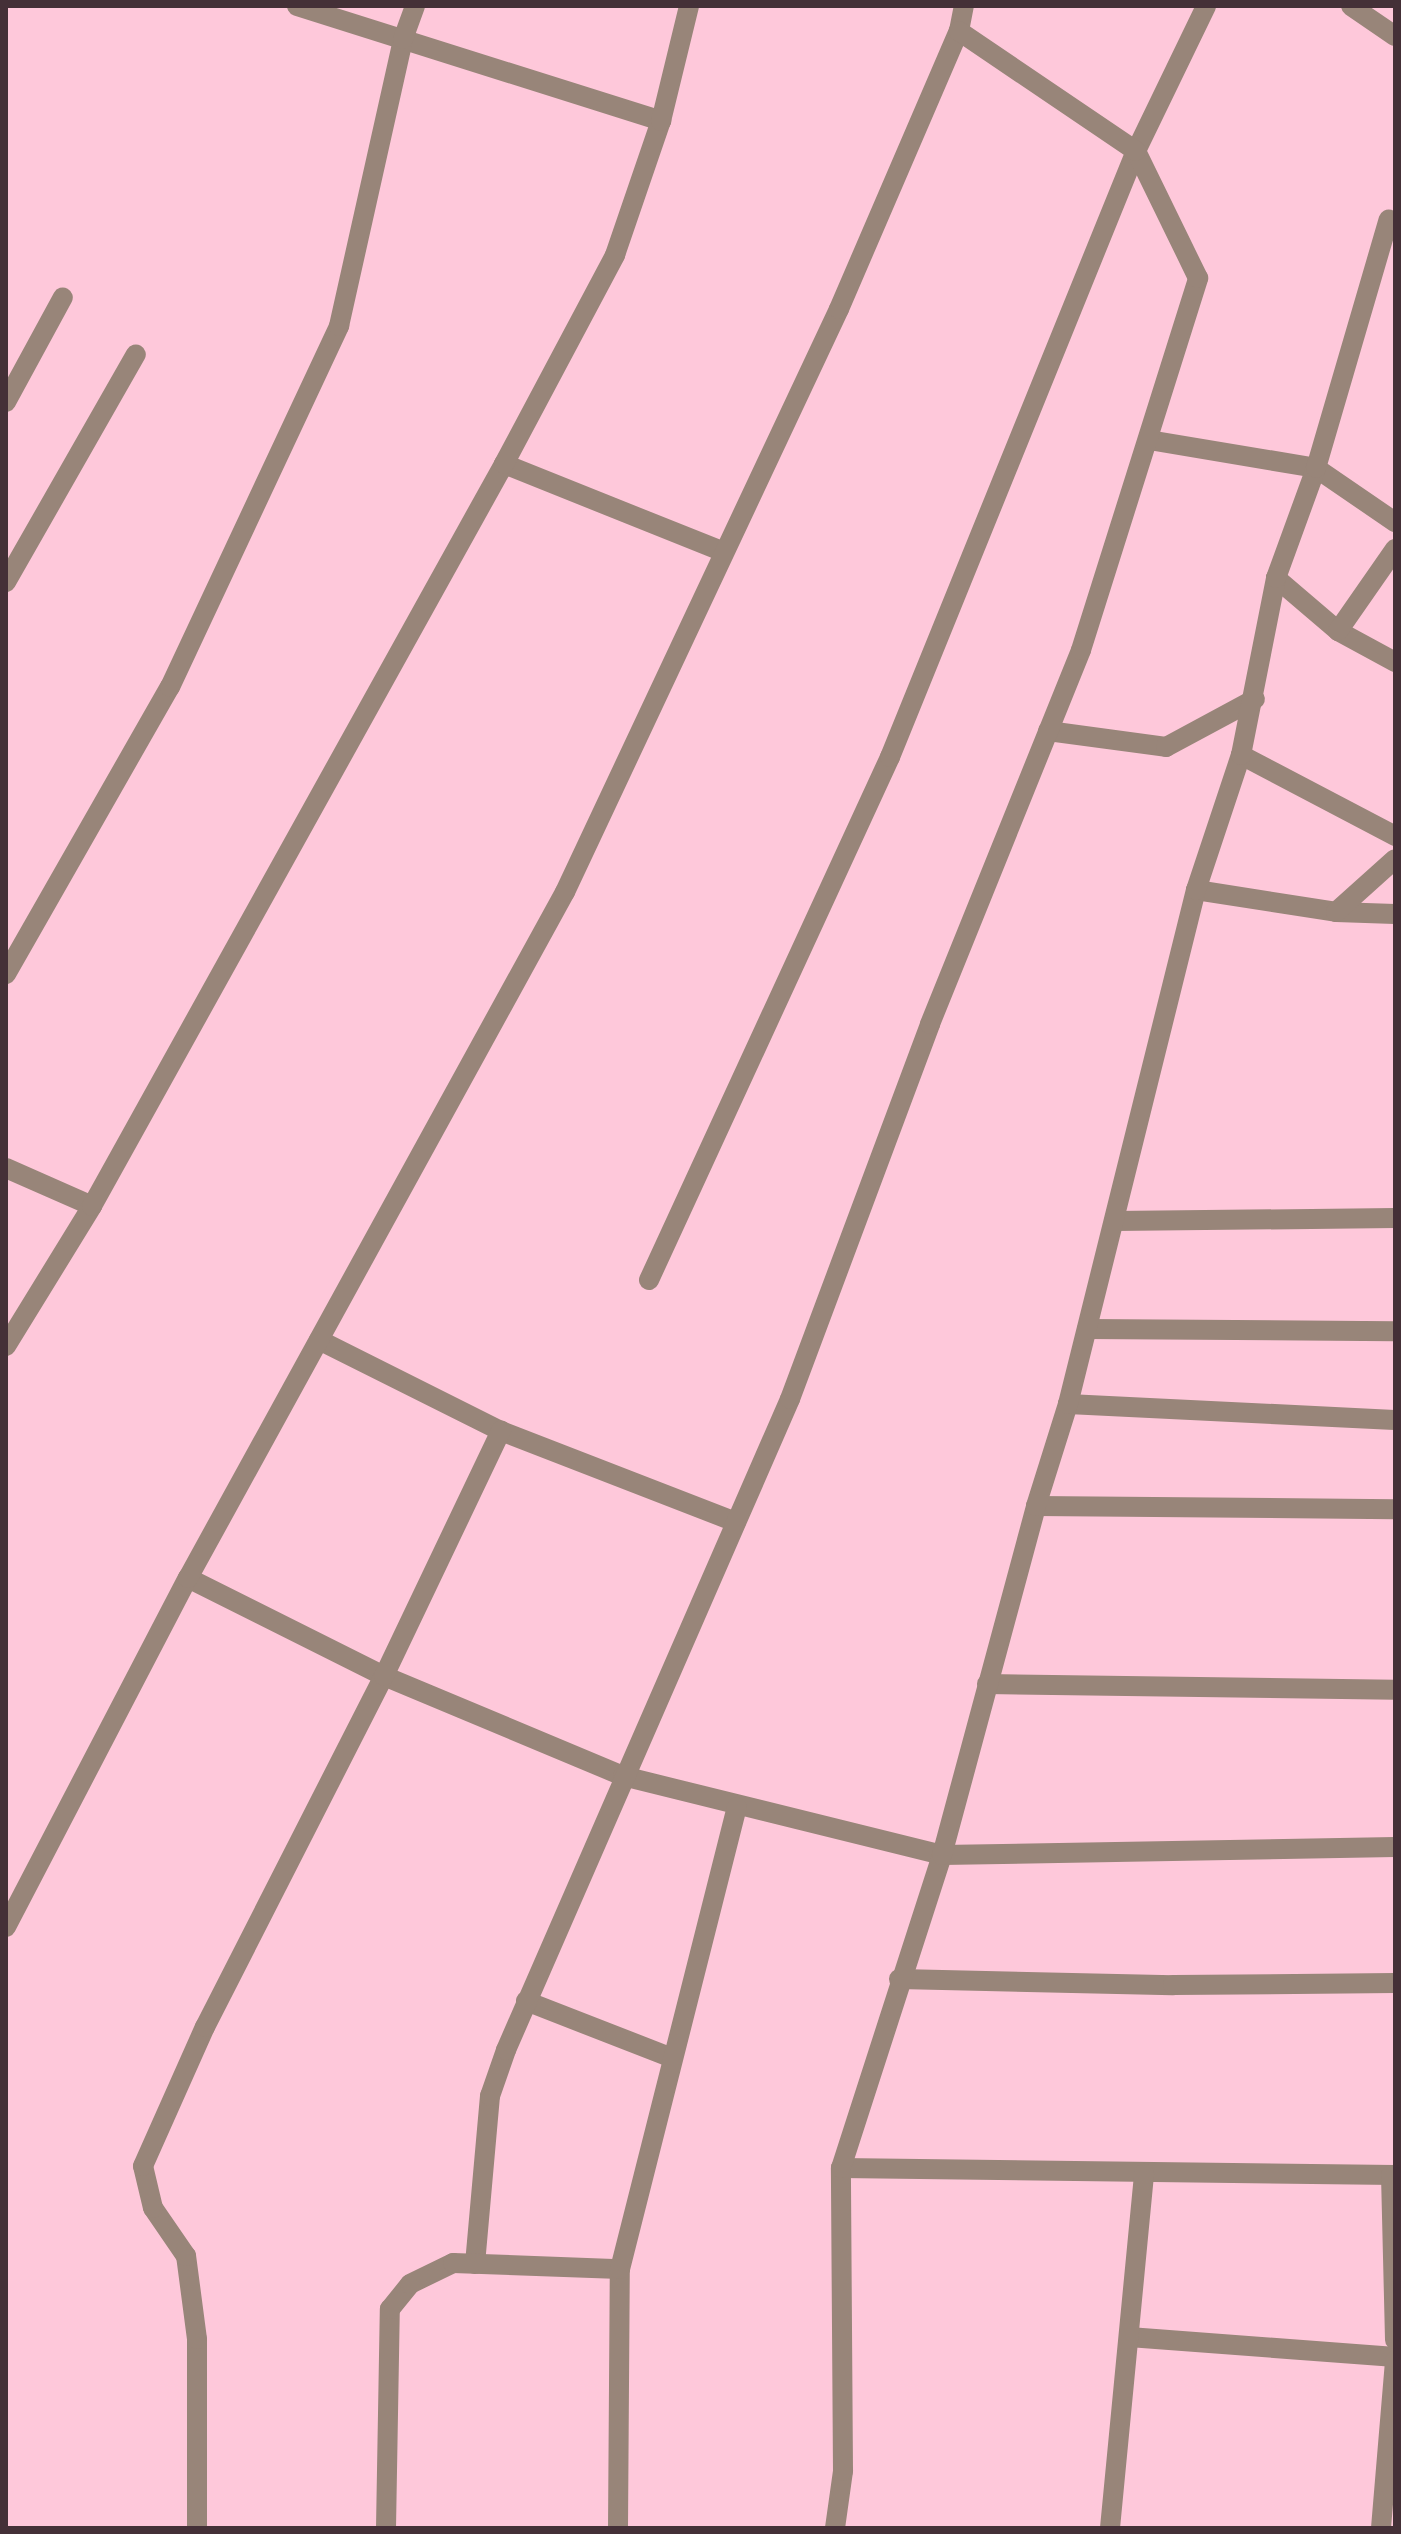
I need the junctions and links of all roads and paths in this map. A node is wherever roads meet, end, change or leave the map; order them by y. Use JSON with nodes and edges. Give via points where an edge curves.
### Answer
{"nodes":[{"id":1,"x":297,"y":6,"type":"edge"},
{"id":2,"x":415,"y":6,"type":"edge"},
{"id":3,"x":689,"y":6,"type":"edge"},
{"id":4,"x":964,"y":6,"type":"edge"},
{"id":5,"x":1206,"y":6,"type":"edge"},
{"id":6,"x":1351,"y":6,"type":"edge"},
{"id":7,"x":959,"y":31,"type":"junction"},
{"id":8,"x":1395,"y":36,"type":"edge"},
{"id":9,"x":403,"y":39,"type":"junction"},
{"id":10,"x":661,"y":121,"type":"junction"},
{"id":11,"x":1136,"y":151,"type":"junction"},
{"id":12,"x":1389,"y":219,"type":"dead end"},
{"id":13,"x":63,"y":297,"type":"dead end"},
{"id":14,"x":136,"y":354,"type":"dead end"},
{"id":15,"x":6,"y":402,"type":"edge"},
{"id":16,"x":1149,"y":440,"type":"junction"},
{"id":17,"x":504,"y":464,"type":"junction"},
{"id":18,"x":1316,"y":468,"type":"junction"},
{"id":19,"x":1395,"y":522,"type":"edge"},
{"id":20,"x":1395,"y":549,"type":"edge"},
{"id":21,"x":721,"y":551,"type":"junction"},
{"id":22,"x":1276,"y":578,"type":"junction"},
{"id":23,"x":6,"y":582,"type":"edge"},
{"id":24,"x":1338,"y":631,"type":"junction"},
{"id":25,"x":1395,"y":662,"type":"edge"},
{"id":26,"x":1255,"y":699,"type":"junction"},
{"id":27,"x":1048,"y":731,"type":"junction"},
{"id":28,"x":1241,"y":755,"type":"junction"},
{"id":29,"x":1395,"y":836,"type":"edge"},
{"id":30,"x":1395,"y":859,"type":"edge"},
{"id":31,"x":1196,"y":890,"type":"junction"},
{"id":32,"x":1336,"y":912,"type":"junction"},
{"id":33,"x":1395,"y":914,"type":"edge"},
{"id":34,"x":6,"y":974,"type":"edge"},
{"id":35,"x":6,"y":1168,"type":"edge"},
{"id":36,"x":92,"y":1206,"type":"junction"},
{"id":37,"x":1395,"y":1218,"type":"edge"},
{"id":38,"x":1115,"y":1221,"type":"junction"},
{"id":39,"x":649,"y":1280,"type":"dead end"},
{"id":40,"x":1087,"y":1329,"type":"junction"},
{"id":41,"x":1395,"y":1331,"type":"edge"},
{"id":42,"x":319,"y":1340,"type":"junction"},
{"id":43,"x":6,"y":1346,"type":"edge"},
{"id":44,"x":1068,"y":1404,"type":"junction"},
{"id":45,"x":1395,"y":1420,"type":"edge"},
{"id":46,"x":501,"y":1431,"type":"junction"},
{"id":47,"x":1036,"y":1506,"type":"junction"},
{"id":48,"x":1395,"y":1509,"type":"edge"},
{"id":49,"x":736,"y":1522,"type":"junction"},
{"id":50,"x":188,"y":1578,"type":"junction"},
{"id":51,"x":384,"y":1676,"type":"junction"},
{"id":52,"x":987,"y":1684,"type":"junction"},
{"id":53,"x":1395,"y":1690,"type":"edge"},
{"id":54,"x":623,"y":1776,"type":"junction"},
{"id":55,"x":737,"y":1808,"type":"junction"},
{"id":56,"x":1395,"y":1847,"type":"edge"},
{"id":57,"x":942,"y":1855,"type":"junction"},
{"id":58,"x":6,"y":1927,"type":"edge"},
{"id":59,"x":899,"y":1979,"type":"junction"},
{"id":60,"x":1395,"y":1983,"type":"edge"},
{"id":61,"x":526,"y":2001,"type":"junction"},
{"id":62,"x":672,"y":2058,"type":"junction"},
{"id":63,"x":841,"y":2168,"type":"junction"},
{"id":64,"x":1144,"y":2174,"type":"junction"},
{"id":65,"x":1393,"y":2175,"type":"edge"},
{"id":66,"x":475,"y":2264,"type":"junction"},
{"id":67,"x":620,"y":2269,"type":"junction"},
{"id":68,"x":1129,"y":2337,"type":"junction"},
{"id":69,"x":1395,"y":2340,"type":"edge"},
{"id":70,"x":1395,"y":2359,"type":"edge"},
{"id":71,"x":197,"y":2528,"type":"edge"},
{"id":72,"x":386,"y":2528,"type":"edge"},
{"id":73,"x":618,"y":2528,"type":"edge"},
{"id":74,"x":835,"y":2528,"type":"edge"},
{"id":75,"x":1110,"y":2528,"type":"edge"},
{"id":76,"x":1381,"y":2528,"type":"edge"}],
"edges":[{"from":1,"to":9,"type":"street"},
{"from":2,"to":9,"type":"street"},
{"from":3,"to":10,"type":"street"},
{"from":4,"to":7,"type":"street"},
{"from":5,"to":11,"type":"street"},
{"from":6,"to":8,"type":"street"},
{"from":7,"to":11,"type":"street"},
{"from":7,"to":21,"type":"street","via":[[839,309]]},
{"from":9,"to":10,"type":"street"},
{"from":9,"to":34,"type":"street","via":[[339,326],[170,687]]},
{"from":10,"to":17,"type":"street","via":[[615,255]]},
{"from":11,"to":16,"type":"street","via":[[1198,278]]},
{"from":11,"to":39,"type":"street","via":[[890,757]]},
{"from":12,"to":18,"type":"street"},
{"from":13,"to":15,"type":"street"},
{"from":14,"to":23,"type":"street"},
{"from":16,"to":18,"type":"street"},
{"from":16,"to":27,"type":"street","via":[[1081,650]]},
{"from":17,"to":21,"type":"street"},
{"from":17,"to":36,"type":"street"},
{"from":18,"to":19,"type":"street"},
{"from":18,"to":22,"type":"street"},
{"from":20,"to":24,"type":"street"},
{"from":21,"to":42,"type":"street","via":[[565,892]]},
{"from":22,"to":24,"type":"street"},
{"from":22,"to":26,"type":"street"},
{"from":24,"to":25,"type":"street"},
{"from":26,"to":27,"type":"street","via":[[1166,747]]},
{"from":26,"to":28,"type":"street"},
{"from":27,"to":49,"type":"street","via":[[930,1024],[790,1399]]},
{"from":28,"to":29,"type":"street"},
{"from":28,"to":31,"type":"street"},
{"from":30,"to":32,"type":"street"},
{"from":31,"to":32,"type":"street"},
{"from":31,"to":38,"type":"street"},
{"from":32,"to":33,"type":"street"},
{"from":35,"to":36,"type":"street"},
{"from":36,"to":43,"type":"street"},
{"from":37,"to":38,"type":"street"},
{"from":38,"to":40,"type":"street"},
{"from":40,"to":41,"type":"street"},
{"from":40,"to":44,"type":"street"},
{"from":42,"to":46,"type":"street"},
{"from":42,"to":50,"type":"street"},
{"from":44,"to":45,"type":"street"},
{"from":44,"to":47,"type":"street"},
{"from":46,"to":49,"type":"street"},
{"from":46,"to":51,"type":"street"},
{"from":47,"to":48,"type":"street"},
{"from":47,"to":52,"type":"street"},
{"from":49,"to":54,"type":"street"},
{"from":50,"to":51,"type":"street"},
{"from":50,"to":58,"type":"street"},
{"from":51,"to":54,"type":"street"},
{"from":51,"to":71,"type":"street","via":[[205,2027],[143,2166],[153,2208],[186,2256],[197,2339]]},
{"from":52,"to":53,"type":"street"},
{"from":52,"to":57,"type":"street"},
{"from":54,"to":55,"type":"street"},
{"from":54,"to":61,"type":"street"},
{"from":55,"to":57,"type":"street"},
{"from":55,"to":62,"type":"street"},
{"from":56,"to":57,"type":"street"},
{"from":57,"to":59,"type":"street"},
{"from":59,"to":60,"type":"street"},
{"from":59,"to":63,"type":"street"},
{"from":61,"to":62,"type":"street"},
{"from":61,"to":66,"type":"street","via":[[490,2096]]},
{"from":62,"to":67,"type":"street"},
{"from":63,"to":64,"type":"street"},
{"from":63,"to":74,"type":"street","via":[[843,2471]]},
{"from":64,"to":65,"type":"street"},
{"from":64,"to":68,"type":"street"},
{"from":65,"to":69,"type":"street"},
{"from":66,"to":67,"type":"street"},
{"from":66,"to":72,"type":"street","via":[[453,2263],[431,2271],[410,2284],[390,2309]]},
{"from":67,"to":73,"type":"street"},
{"from":68,"to":70,"type":"street"},
{"from":68,"to":75,"type":"street"},
{"from":70,"to":76,"type":"street"}]}
